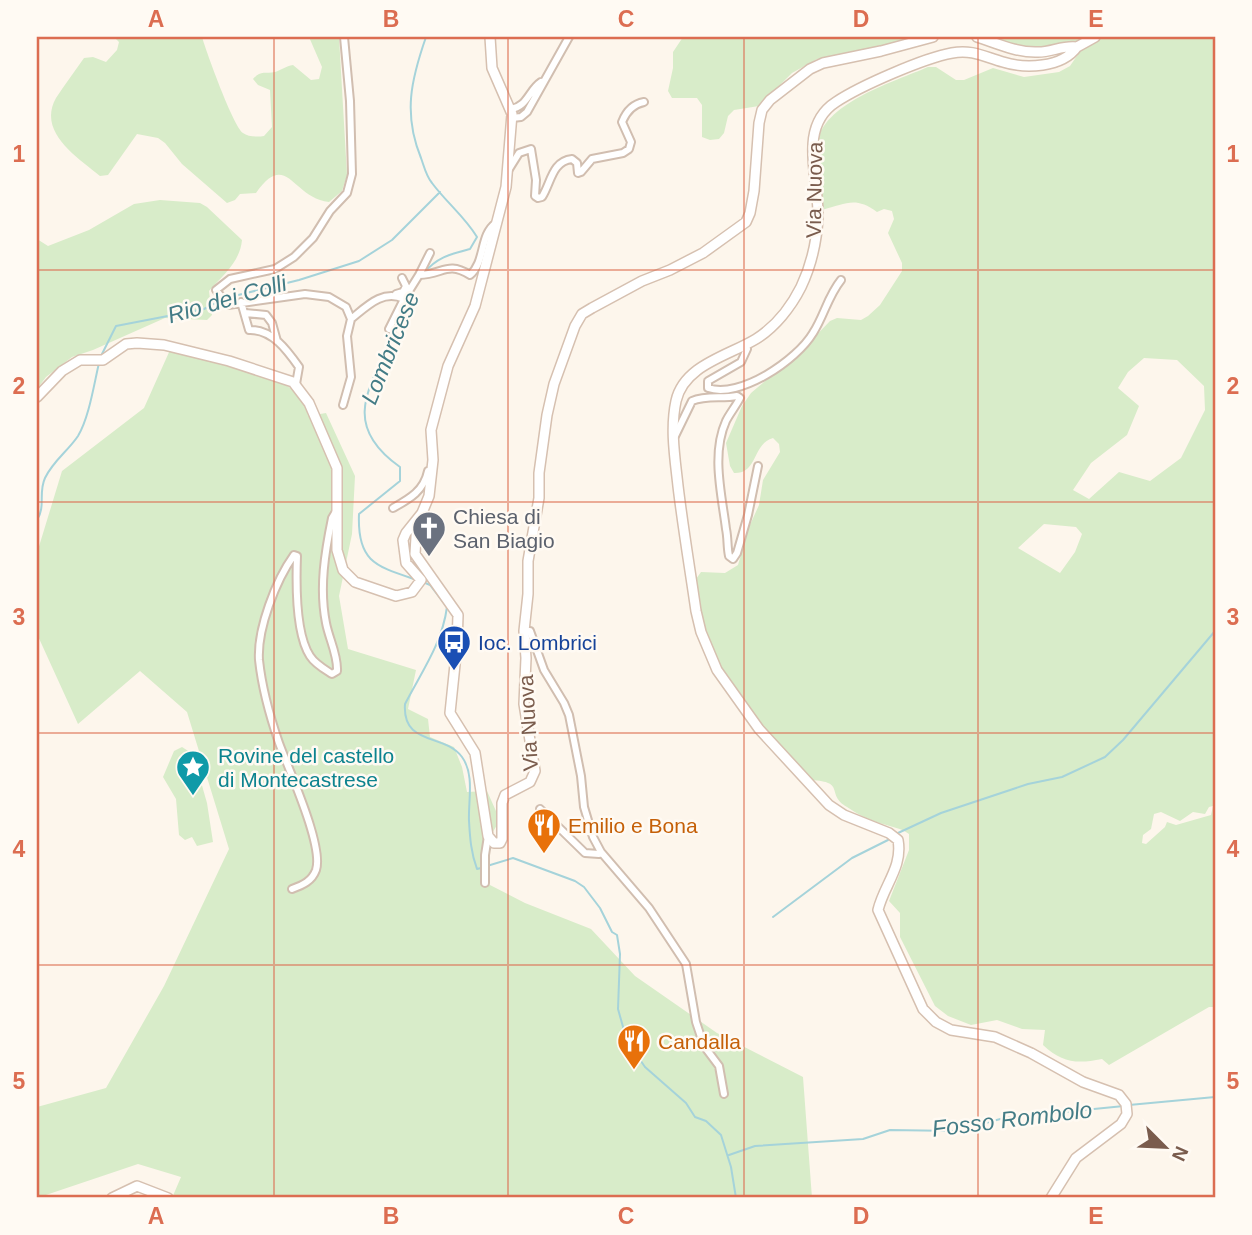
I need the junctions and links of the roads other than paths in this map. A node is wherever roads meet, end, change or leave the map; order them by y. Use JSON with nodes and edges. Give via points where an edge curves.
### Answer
{"nodes":[{"id":1,"x":344,"y":37,"type":"edge"},
{"id":2,"x":490,"y":37,"type":"edge"},
{"id":3,"x":569,"y":37,"type":"edge"},
{"id":4,"x":933,"y":37,"type":"edge"},
{"id":5,"x":977,"y":37,"type":"edge"},
{"id":6,"x":1095,"y":37,"type":"edge"},
{"id":7,"x":1077,"y":47,"type":"junction"},
{"id":8,"x":644,"y":102,"type":"dead end"},
{"id":9,"x":512,"y":114,"type":"junction"},
{"id":10,"x":508,"y":170,"type":"junction"},
{"id":11,"x":496,"y":223,"type":"junction"},
{"id":12,"x":430,"y":253,"type":"dead end"},
{"id":13,"x":419,"y":275,"type":"junction"},
{"id":14,"x":402,"y":278,"type":"dead end"},
{"id":15,"x":841,"y":280,"type":"dead end"},
{"id":16,"x":395,"y":295,"type":"junction"},
{"id":17,"x":404,"y":299,"type":"junction"},
{"id":18,"x":242,"y":302,"type":"junction"},
{"id":19,"x":244,"y":313,"type":"junction"},
{"id":20,"x":351,"y":319,"type":"junction"},
{"id":21,"x":389,"y":329,"type":"dead end"},
{"id":22,"x":277,"y":341,"type":"junction"},
{"id":23,"x":745,"y":345,"type":"junction"},
{"id":24,"x":296,"y":384,"type":"junction"},
{"id":25,"x":37,"y":397,"type":"edge"},
{"id":26,"x":343,"y":405,"type":"dead end"},
{"id":27,"x":673,"y":441,"type":"junction"},
{"id":28,"x":433,"y":460,"type":"junction"},
{"id":29,"x":758,"y":466,"type":"dead end"},
{"id":30,"x":393,"y":509,"type":"dead end"},
{"id":31,"x":336,"y":511,"type":"junction"},
{"id":32,"x":416,"y":520,"type":"junction"},
{"id":33,"x":524,"y":631,"type":"junction"},
{"id":34,"x":540,"y":809,"type":"dead end"},
{"id":35,"x":488,"y":836,"type":"junction"},
{"id":36,"x":601,"y":852,"type":"junction"},
{"id":37,"x":485,"y":883,"type":"dead end"},
{"id":38,"x":292,"y":889,"type":"dead end"},
{"id":39,"x":724,"y":1094,"type":"dead end"},
{"id":40,"x":113,"y":1198,"type":"edge"},
{"id":41,"x":168,"y":1198,"type":"edge"},
{"id":42,"x":1051,"y":1198,"type":"edge"}],
"edges":[{"from":1,"to":18,"type":"street","via":[[352,174],[347,193],[293,257],[275,269],[230,279],[216,289],[223,302]]},
{"from":2,"to":9,"type":"street","via":[[492,68]]},
{"from":3,"to":9,"type":"street","via":[[544,80]]},
{"from":4,"to":33,"type":"street","name":"Via Nuova","via":[[823,63],[770,100],[759,123],[754,191],[746,222],[704,253],[582,314],[554,384],[547,415]]},
{"from":5,"to":7,"type":"street","via":[[1028,52]]},
{"from":6,"to":7,"type":"street","name":"Via Nuova"},
{"from":7,"to":23,"type":"street","name":"Via Nuova","via":[[1055,62],[1017,66],[969,52],[953,53],[879,80],[835,103],[817,121],[813,142],[816,239],[802,286],[782,317]]},
{"from":8,"to":10,"type":"street","via":[[636,104],[622,122],[631,142],[629,149],[592,159],[578,173],[572,159],[562,161],[542,197],[535,196],[531,149],[519,153]]},
{"from":9,"to":10,"type":"street"},
{"from":10,"to":11,"type":"street"},
{"from":11,"to":13,"type":"street","via":[[488,228],[477,269],[470,275],[457,267]]},
{"from":11,"to":28,"type":"street","via":[[475,306],[452,356],[431,430]]},
{"from":12,"to":13,"type":"street"},
{"from":13,"to":17,"type":"street"},
{"from":14,"to":16,"type":"street","via":[[406,286]]},
{"from":15,"to":23,"type":"street","via":[[813,335],[775,369],[743,386],[708,388],[708,381],[741,362]]},
{"from":16,"to":17,"type":"street"},
{"from":16,"to":20,"type":"street","via":[[382,296]]},
{"from":17,"to":21,"type":"street"},
{"from":18,"to":19,"type":"street"},
{"from":18,"to":20,"type":"street","via":[[314,294],[346,307]]},
{"from":19,"to":22,"type":"street","via":[[249,330]]},
{"from":19,"to":22,"type":"street","via":[[266,316]]},
{"from":20,"to":26,"type":"street","via":[[346,336],[351,377]]},
{"from":22,"to":24,"type":"street","via":[[299,367]]},
{"from":23,"to":27,"type":"street","name":"Via Nuova","via":[[686,378],[676,400]]},
{"from":24,"to":25,"type":"street","via":[[164,345],[126,344],[103,360],[80,360]]},
{"from":24,"to":31,"type":"street","via":[[337,468]]},
{"from":27,"to":29,"type":"street","via":[[692,401],[740,398],[726,422],[720,457],[727,549],[733,559]]},
{"from":27,"to":42,"type":"street","name":"Via Nuova","via":[[696,611],[717,670],[760,729],[829,805],[898,840],[895,873],[878,910],[923,1009],[951,1030],[995,1037],[1119,1095],[1126,1104],[1121,1124],[1076,1158]]},
{"from":28,"to":30,"type":"street","via":[[420,490]]},
{"from":28,"to":32,"type":"street","via":[[429,496]]},
{"from":31,"to":32,"type":"street","via":[[337,550],[343,570],[355,582],[396,596],[406,595],[419,584],[406,563],[403,547]]},
{"from":31,"to":38,"type":"street","via":[[324,565],[326,623],[337,671],[332,674],[321,668],[304,643],[298,556],[289,562],[279,583],[260,636],[264,687],[316,857],[310,880]]},
{"from":32,"to":35,"type":"street","via":[[415,554],[457,615],[450,713],[475,753]]},
{"from":33,"to":35,"type":"street","name":"Via Nuova","via":[[524,704],[535,771],[530,782],[505,795],[500,842],[494,843]]},
{"from":33,"to":36,"type":"street","via":[[530,631],[544,670],[569,715],[584,807]]},
{"from":34,"to":36,"type":"street","via":[[585,853]]},
{"from":35,"to":37,"type":"street"},
{"from":36,"to":39,"type":"street","via":[[649,908],[686,964],[696,1022],[704,1046],[719,1066]]},
{"from":40,"to":41,"type":"street","via":[[137,1186]]}]}
